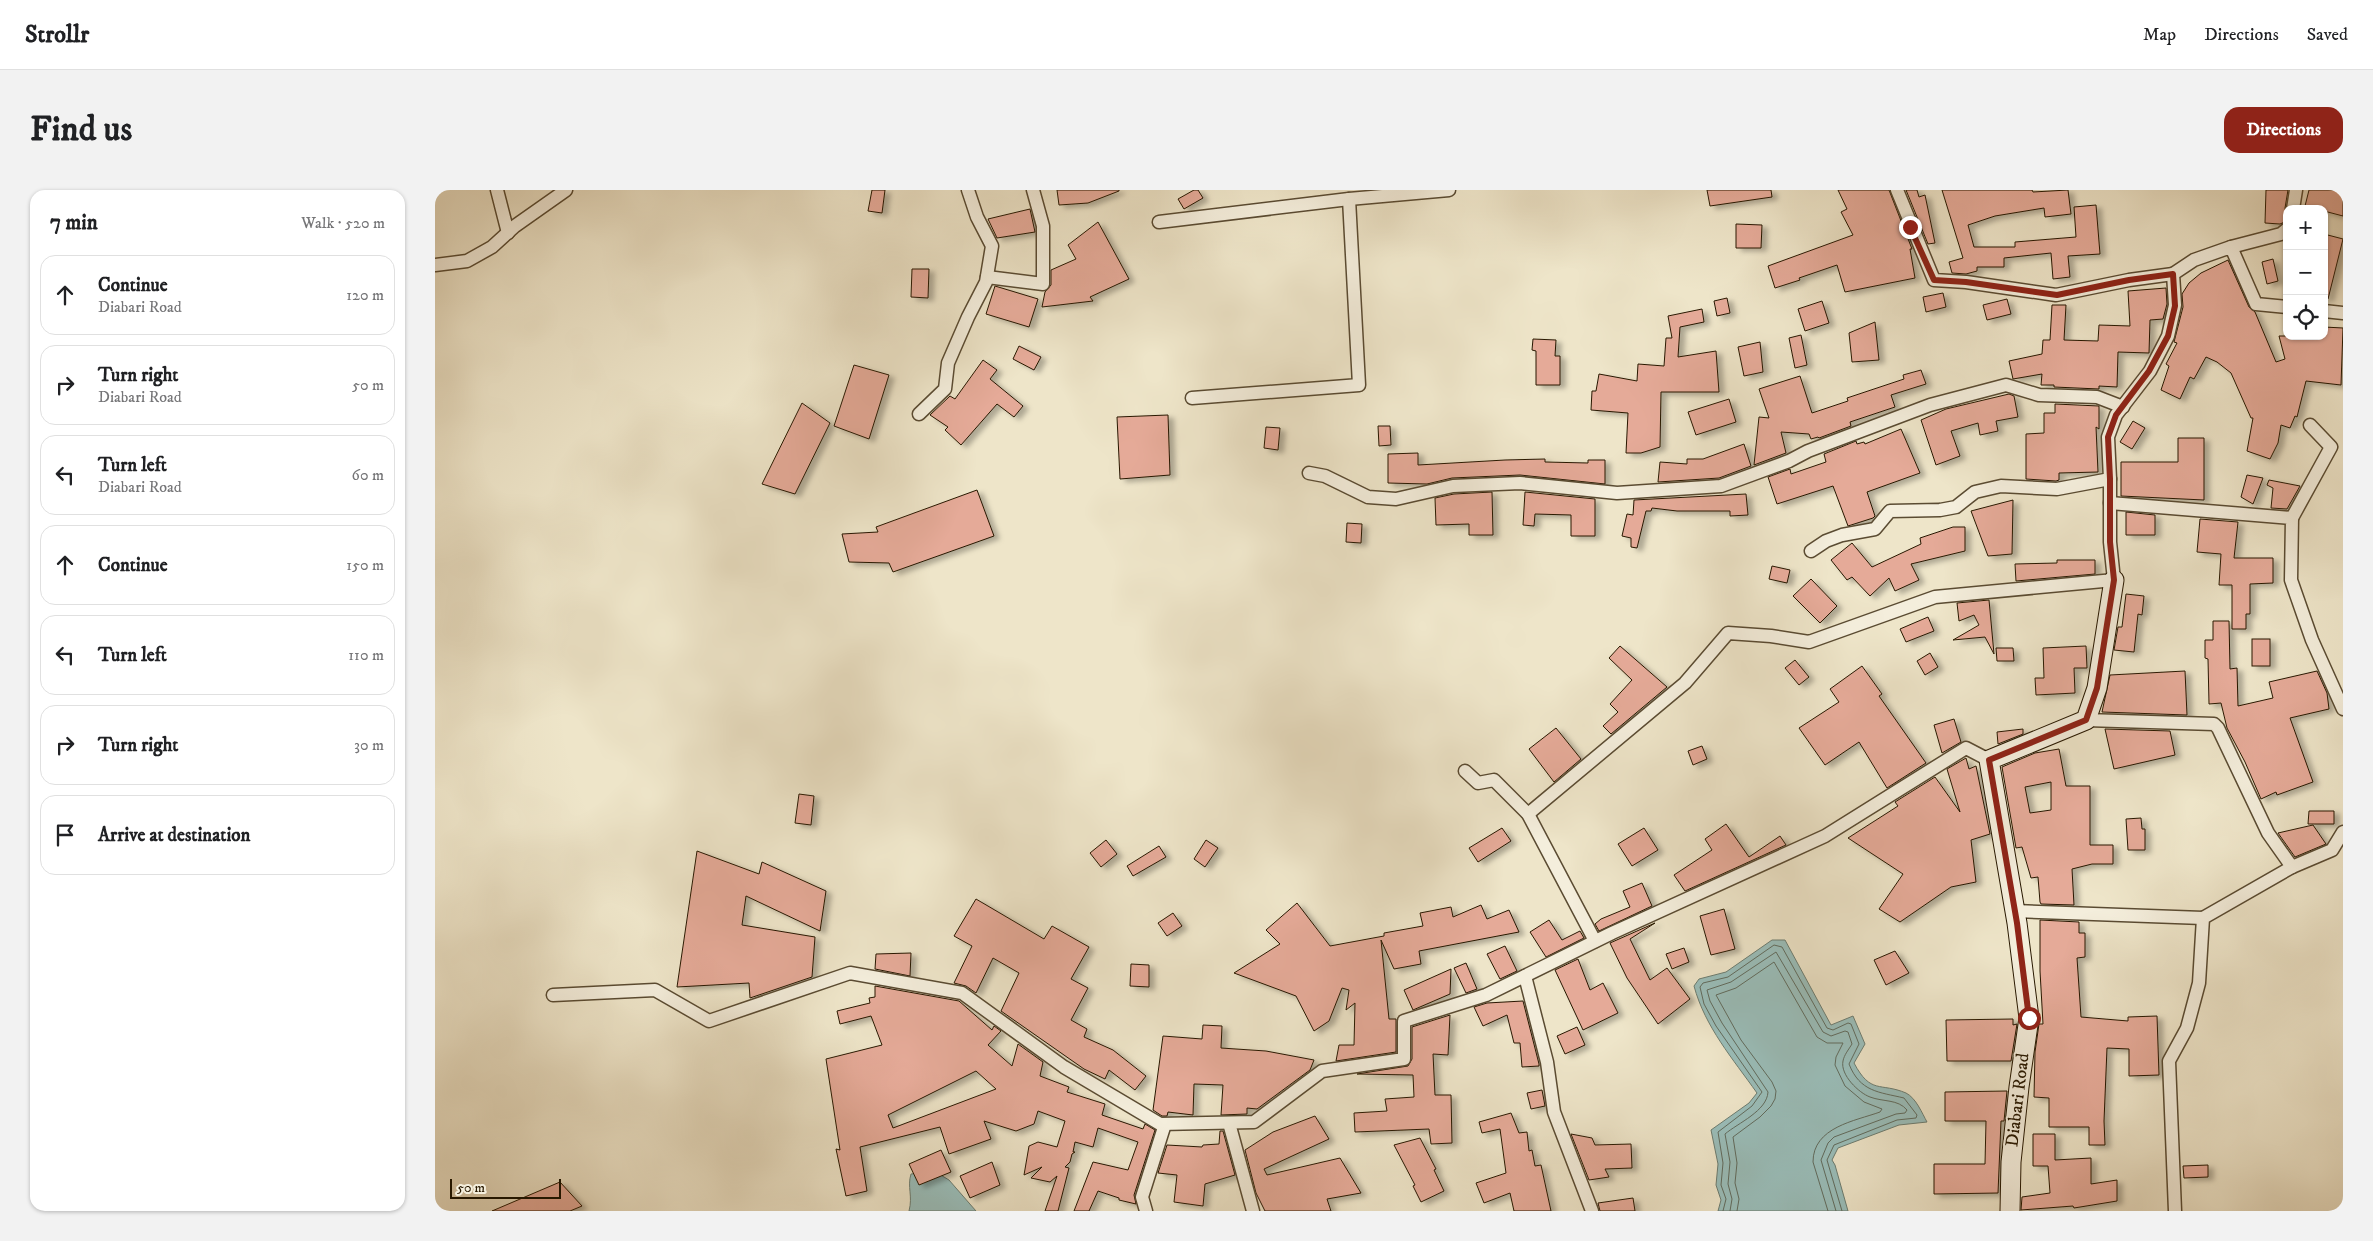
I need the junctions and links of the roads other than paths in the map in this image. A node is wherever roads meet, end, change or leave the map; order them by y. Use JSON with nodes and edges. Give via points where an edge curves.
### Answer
{"nodes":[{"id":1,"x":497,"y":190,"type":"edge"},
{"id":2,"x":566,"y":190,"type":"edge"},
{"id":3,"x":968,"y":190,"type":"edge"},
{"id":4,"x":1033,"y":190,"type":"edge"},
{"id":5,"x":1449,"y":190,"type":"edge"},
{"id":6,"x":1897,"y":190,"type":"edge"},
{"id":7,"x":2296,"y":190,"type":"edge"},
{"id":8,"x":1349,"y":199,"type":"junction"},
{"id":9,"x":2294,"y":205,"type":"edge"},
{"id":10,"x":1159,"y":222,"type":"dead end"},
{"id":11,"x":508,"y":232,"type":"junction"},
{"id":12,"x":2283,"y":232,"type":"edge"},
{"id":13,"x":2231,"y":247,"type":"junction"},
{"id":14,"x":435,"y":265,"type":"edge"},
{"id":15,"x":2173,"y":274,"type":"junction"},
{"id":16,"x":987,"y":277,"type":"junction"},
{"id":17,"x":2283,"y":307,"type":"edge"},
{"id":18,"x":2328,"y":311,"type":"edge"},
{"id":19,"x":2343,"y":313,"type":"edge"},
{"id":20,"x":1192,"y":398,"type":"dead end"},
{"id":21,"x":2123,"y":407,"type":"junction"},
{"id":22,"x":919,"y":414,"type":"dead end"},
{"id":23,"x":2310,"y":425,"type":"dead end"},
{"id":24,"x":1309,"y":473,"type":"dead end"},
{"id":25,"x":2110,"y":479,"type":"junction"},
{"id":26,"x":2110,"y":503,"type":"junction"},
{"id":27,"x":2293,"y":518,"type":"junction"},
{"id":28,"x":1811,"y":551,"type":"dead end"},
{"id":29,"x":2114,"y":580,"type":"junction"},
{"id":30,"x":2343,"y":709,"type":"edge"},
{"id":31,"x":2086,"y":720,"type":"junction"},
{"id":32,"x":1989,"y":760,"type":"junction"},
{"id":33,"x":1465,"y":771,"type":"dead end"},
{"id":34,"x":1528,"y":814,"type":"junction"},
{"id":35,"x":2343,"y":832,"type":"edge"},
{"id":36,"x":2293,"y":867,"type":"junction"},
{"id":37,"x":2015,"y":910,"type":"junction"},
{"id":38,"x":2203,"y":918,"type":"junction"},
{"id":39,"x":1595,"y":942,"type":"junction"},
{"id":40,"x":1525,"y":976,"type":"junction"},
{"id":41,"x":553,"y":995,"type":"dead end"},
{"id":42,"x":1229,"y":1123,"type":"junction"},
{"id":43,"x":1165,"y":1124,"type":"junction"},
{"id":44,"x":1146,"y":1211,"type":"edge"},
{"id":45,"x":1253,"y":1211,"type":"edge"},
{"id":46,"x":1592,"y":1211,"type":"edge"},
{"id":47,"x":2010,"y":1211,"type":"edge"},
{"id":48,"x":2175,"y":1211,"type":"edge"}],
"edges":[{"from":1,"to":11,"type":"street"},
{"from":2,"to":11,"type":"street"},
{"from":3,"to":16,"type":"street","via":[[992,246]]},
{"from":4,"to":16,"type":"street","via":[[1043,226],[1043,284]]},
{"from":5,"to":8,"type":"street"},
{"from":6,"to":15,"type":"street","via":[[1934,280],[2057,295]]},
{"from":7,"to":9,"type":"street"},
{"from":8,"to":10,"type":"street"},
{"from":8,"to":20,"type":"street","via":[[1359,385]]},
{"from":11,"to":14,"type":"street","via":[[492,247],[467,261]]},
{"from":12,"to":13,"type":"street"},
{"from":13,"to":15,"type":"street","via":[[2194,260]]},
{"from":13,"to":17,"type":"street","via":[[2256,304]]},
{"from":15,"to":21,"type":"street","via":[[2175,306],[2168,336],[2149,371]]},
{"from":16,"to":22,"type":"street","via":[[949,363],[945,389]]},
{"from":18,"to":19,"type":"street"},
{"from":21,"to":24,"type":"street","via":[[2097,397],[2039,395],[2006,385],[1930,405],[1721,486],[1617,493],[1519,483],[1453,486],[1397,499],[1368,497],[1325,476]]},
{"from":21,"to":25,"type":"street","via":[[2116,415],[2108,437]]},
{"from":23,"to":27,"type":"street","via":[[2331,447]]},
{"from":25,"to":26,"type":"street"},
{"from":25,"to":28,"type":"street","via":[[2057,489],[2001,486],[1975,492],[1956,507],[1890,511],[1875,529],[1842,535]]},
{"from":26,"to":27,"type":"street"},
{"from":26,"to":29,"type":"street"},
{"from":27,"to":30,"type":"street","via":[[2291,580],[2312,640]]},
{"from":29,"to":31,"type":"street","via":[[2097,688]]},
{"from":29,"to":34,"type":"street","via":[[1935,597],[1809,642],[1727,632],[1685,683]]},
{"from":31,"to":32,"type":"street"},
{"from":31,"to":36,"type":"street","via":[[2214,724],[2268,833]]},
{"from":32,"to":37,"type":"street","name":"Diabari Road"},
{"from":32,"to":39,"type":"street","via":[[1966,748],[1825,836]]},
{"from":33,"to":34,"type":"street","via":[[1477,783],[1494,780]]},
{"from":34,"to":39,"type":"street"},
{"from":35,"to":36,"type":"street","via":[[2332,850]]},
{"from":36,"to":38,"type":"street"},
{"from":37,"to":38,"type":"street"},
{"from":37,"to":47,"type":"street","name":"Diabari Road","via":[[2029,1018],[2012,1153]]},
{"from":38,"to":48,"type":"street","via":[[2199,983],[2187,1028],[2169,1061]]},
{"from":39,"to":40,"type":"street"},
{"from":40,"to":42,"type":"street","via":[[1486,996],[1404,1020],[1404,1059],[1322,1071],[1253,1122]]},
{"from":40,"to":46,"type":"street","via":[[1547,1062],[1554,1112]]},
{"from":41,"to":43,"type":"street","via":[[655,990],[709,1020],[851,973],[962,993],[1064,1068]]},
{"from":42,"to":43,"type":"street"},
{"from":42,"to":45,"type":"street"},
{"from":43,"to":44,"type":"street","via":[[1142,1197]]}]}
